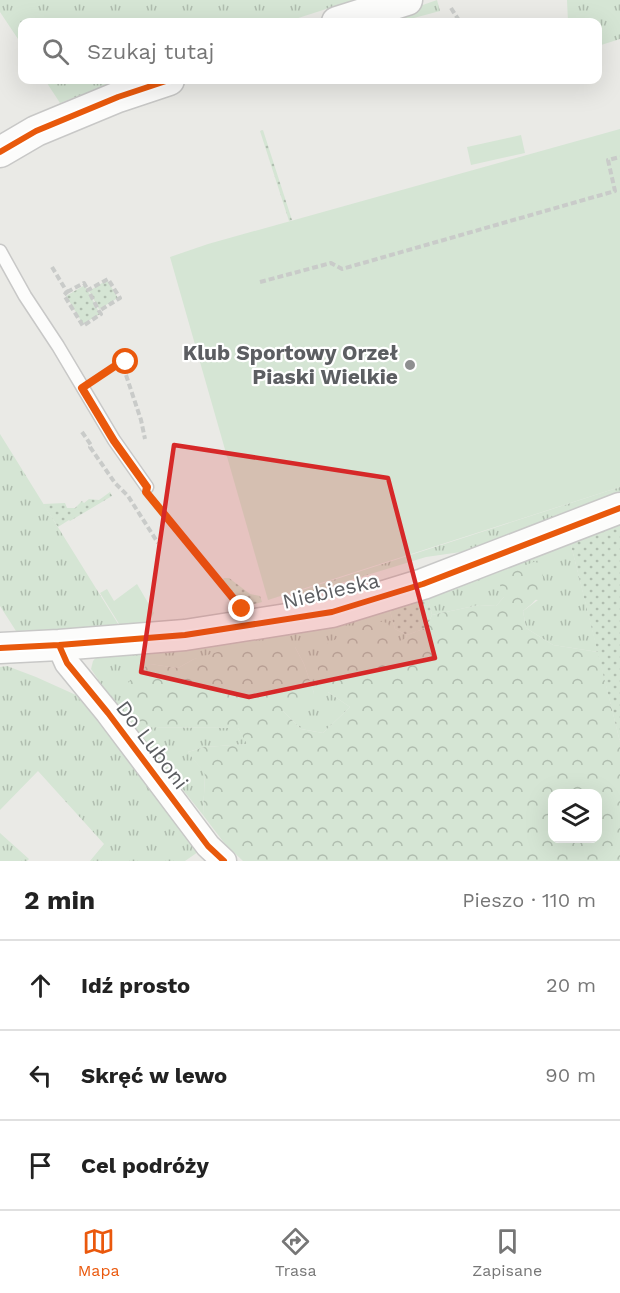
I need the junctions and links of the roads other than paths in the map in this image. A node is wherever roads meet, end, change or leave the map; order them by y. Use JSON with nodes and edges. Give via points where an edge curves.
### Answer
{"nodes":[{"id":1,"x":407,"y":0,"type":"edge"},
{"id":2,"x":350,"y":18,"type":"edge"},
{"id":3,"x":157,"y":84,"type":"edge"},
{"id":4,"x":0,"y":152,"type":"edge"},
{"id":5,"x":0,"y":251,"type":"edge"},
{"id":6,"x":147,"y":487,"type":"road end"},
{"id":7,"x":620,"y":508,"type":"edge"},
{"id":8,"x":59,"y":645,"type":"junction"},
{"id":9,"x":0,"y":648,"type":"edge"},
{"id":10,"x":224,"y":861,"type":"edge"}],
"edges":[{"from":1,"to":2,"type":"street"},
{"from":3,"to":4,"type":"street","via":[[36,130]]},
{"from":5,"to":6,"type":"lane","via":[[114,441]]},
{"from":7,"to":8,"type":"street","name":"Niebieska","via":[[423,584],[332,612],[184,635]]},
{"from":8,"to":9,"type":"street","name":"Niebieska"},
{"from":8,"to":10,"type":"street","name":"Do Luboni","via":[[67,663],[208,846]]}]}
